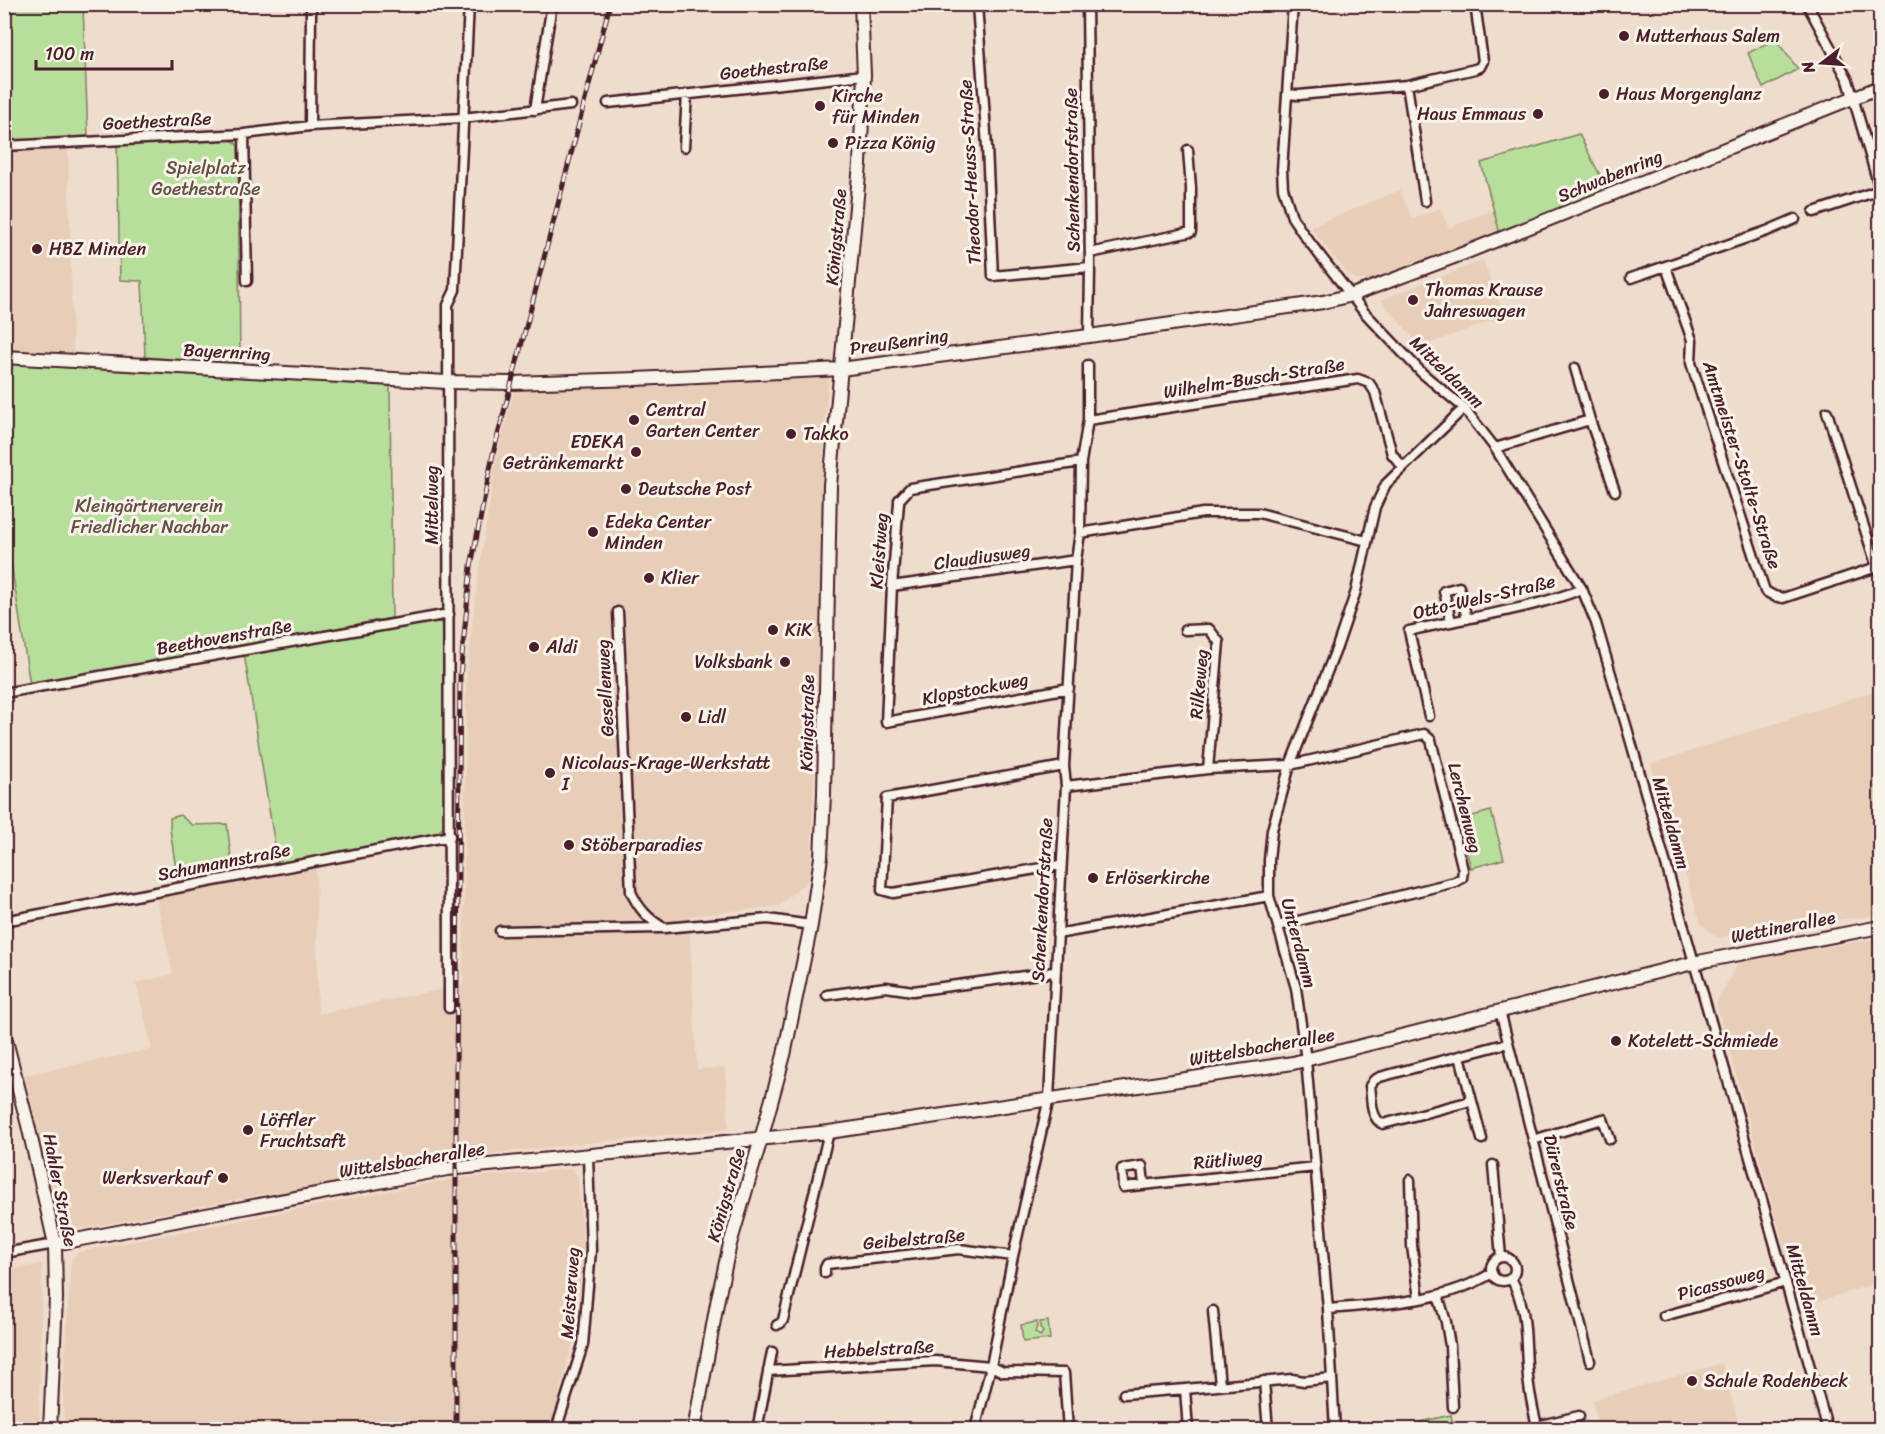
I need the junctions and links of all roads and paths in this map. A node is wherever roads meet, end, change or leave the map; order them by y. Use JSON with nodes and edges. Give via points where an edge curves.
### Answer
{"nodes":[{"id":1,"x":470,"y":4,"type":"edge"},
{"id":2,"x":552,"y":4,"type":"edge"},
{"id":3,"x":861,"y":4,"type":"edge"},
{"id":4,"x":977,"y":4,"type":"edge"},
{"id":5,"x":1087,"y":4,"type":"edge"},
{"id":6,"x":1293,"y":4,"type":"edge"},
{"id":7,"x":1475,"y":4,"type":"edge"},
{"id":8,"x":1807,"y":4,"type":"edge"},
{"id":9,"x":311,"y":11,"type":"dead end"},
{"id":10,"x":864,"y":75,"type":"junction"},
{"id":11,"x":1407,"y":84,"type":"junction"},
{"id":12,"x":1881,"y":87,"type":"edge"},
{"id":13,"x":687,"y":94,"type":"junction"},
{"id":14,"x":1287,"y":94,"type":"junction"},
{"id":15,"x":1853,"y":98,"type":"junction"},
{"id":16,"x":608,"y":103,"type":"dead end"},
{"id":17,"x":571,"y":105,"type":"dead end"},
{"id":18,"x":536,"y":110,"type":"junction"},
{"id":19,"x":463,"y":118,"type":"junction"},
{"id":20,"x":310,"y":126,"type":"junction"},
{"id":21,"x":244,"y":134,"type":"junction"},
{"id":22,"x":4,"y":146,"type":"edge"},
{"id":23,"x":684,"y":147,"type":"dead end"},
{"id":24,"x":1188,"y":150,"type":"dead end"},
{"id":25,"x":1881,"y":190,"type":"edge"},
{"id":26,"x":1425,"y":201,"type":"dead end"},
{"id":27,"x":1814,"y":212,"type":"dead end"},
{"id":28,"x":1795,"y":219,"type":"dead end"},
{"id":29,"x":1090,"y":253,"type":"junction"},
{"id":30,"x":1090,"y":267,"type":"junction"},
{"id":31,"x":1666,"y":267,"type":"junction"},
{"id":32,"x":1631,"y":278,"type":"dead end"},
{"id":33,"x":247,"y":281,"type":"dead end"},
{"id":34,"x":1352,"y":295,"type":"junction"},
{"id":35,"x":1089,"y":336,"type":"junction"},
{"id":36,"x":4,"y":357,"type":"edge"},
{"id":37,"x":1088,"y":365,"type":"dead end"},
{"id":38,"x":1575,"y":368,"type":"dead end"},
{"id":39,"x":841,"y":369,"type":"junction"},
{"id":40,"x":447,"y":382,"type":"junction"},
{"id":41,"x":1464,"y":408,"type":"junction"},
{"id":42,"x":1827,"y":412,"type":"dead end"},
{"id":43,"x":1088,"y":420,"type":"junction"},
{"id":44,"x":1590,"y":420,"type":"junction"},
{"id":45,"x":1495,"y":448,"type":"junction"},
{"id":46,"x":1082,"y":462,"type":"junction"},
{"id":47,"x":1403,"y":467,"type":"junction"},
{"id":48,"x":1615,"y":490,"type":"dead end"},
{"id":49,"x":1080,"y":533,"type":"junction"},
{"id":50,"x":1366,"y":541,"type":"junction"},
{"id":51,"x":1076,"y":560,"type":"junction"},
{"id":52,"x":1879,"y":566,"type":"edge"},
{"id":53,"x":892,"y":586,"type":"junction"},
{"id":54,"x":1582,"y":589,"type":"junction"},
{"id":55,"x":618,"y":612,"type":"dead end"},
{"id":56,"x":449,"y":614,"type":"junction"},
{"id":57,"x":1467,"y":619,"type":"junction"},
{"id":58,"x":1451,"y":621,"type":"junction"},
{"id":59,"x":1185,"y":630,"type":"dead end"},
{"id":60,"x":1069,"y":688,"type":"junction"},
{"id":61,"x":4,"y":693,"type":"edge"},
{"id":62,"x":1429,"y":716,"type":"dead end"},
{"id":63,"x":886,"y":722,"type":"joint"},
{"id":64,"x":1290,"y":765,"type":"junction"},
{"id":65,"x":1064,"y":766,"type":"junction"},
{"id":66,"x":1208,"y":769,"type":"junction"},
{"id":67,"x":1066,"y":786,"type":"junction"},
{"id":68,"x":450,"y":836,"type":"junction"},
{"id":69,"x":1060,"y":865,"type":"junction"},
{"id":70,"x":1269,"y":896,"type":"junction"},
{"id":71,"x":4,"y":921,"type":"edge"},
{"id":72,"x":811,"y":925,"type":"junction"},
{"id":73,"x":1278,"y":926,"type":"junction"},
{"id":74,"x":1881,"y":927,"type":"edge"},
{"id":75,"x":664,"y":928,"type":"junction"},
{"id":76,"x":500,"y":931,"type":"dead end"},
{"id":77,"x":1057,"y":934,"type":"junction"},
{"id":78,"x":1693,"y":963,"type":"junction"},
{"id":79,"x":1054,"y":972,"type":"junction"},
{"id":80,"x":827,"y":995,"type":"dead end"},
{"id":81,"x":449,"y":1008,"type":"dead end"},
{"id":82,"x":1500,"y":1011,"type":"junction"},
{"id":83,"x":4,"y":1033,"type":"edge"},
{"id":84,"x":1508,"y":1044,"type":"junction"},
{"id":85,"x":1460,"y":1056,"type":"junction"},
{"id":86,"x":1306,"y":1060,"type":"junction"},
{"id":87,"x":1048,"y":1098,"type":"junction"},
{"id":88,"x":1471,"y":1101,"type":"junction"},
{"id":89,"x":829,"y":1132,"type":"junction"},
{"id":90,"x":761,"y":1138,"type":"junction"},
{"id":91,"x":1482,"y":1139,"type":"dead end"},
{"id":92,"x":1610,"y":1139,"type":"dead end"},
{"id":93,"x":1533,"y":1140,"type":"junction"},
{"id":94,"x":588,"y":1155,"type":"junction"},
{"id":95,"x":1494,"y":1165,"type":"dead end"},
{"id":96,"x":1315,"y":1167,"type":"junction"},
{"id":97,"x":1410,"y":1180,"type":"dead end"},
{"id":98,"x":1144,"y":1184,"type":"dead end"},
{"id":99,"x":55,"y":1244,"type":"junction"},
{"id":100,"x":4,"y":1253,"type":"edge"},
{"id":101,"x":1013,"y":1256,"type":"junction"},
{"id":102,"x":1501,"y":1257,"type":"junction"},
{"id":103,"x":825,"y":1273,"type":"dead end"},
{"id":104,"x":1492,"y":1273,"type":"junction"},
{"id":105,"x":1511,"y":1278,"type":"junction"},
{"id":106,"x":1786,"y":1282,"type":"junction"},
{"id":107,"x":1438,"y":1295,"type":"junction"},
{"id":108,"x":1419,"y":1299,"type":"junction"},
{"id":109,"x":1328,"y":1309,"type":"junction"},
{"id":110,"x":1213,"y":1311,"type":"dead end"},
{"id":111,"x":1664,"y":1316,"type":"dead end"},
{"id":112,"x":777,"y":1325,"type":"dead end"},
{"id":113,"x":772,"y":1352,"type":"dead end"},
{"id":114,"x":1590,"y":1361,"type":"dead end"},
{"id":115,"x":991,"y":1366,"type":"junction"},
{"id":116,"x":768,"y":1371,"type":"junction"},
{"id":117,"x":1332,"y":1378,"type":"junction"},
{"id":118,"x":1264,"y":1381,"type":"junction"},
{"id":119,"x":1220,"y":1385,"type":"junction"},
{"id":120,"x":1185,"y":1389,"type":"junction"},
{"id":121,"x":1124,"y":1394,"type":"dead end"},
{"id":122,"x":1453,"y":1407,"type":"dead end"},
{"id":123,"x":1579,"y":1416,"type":"dead end"},
{"id":124,"x":1537,"y":1426,"type":"junction"},
{"id":125,"x":50,"y":1430,"type":"edge"},
{"id":126,"x":556,"y":1430,"type":"edge"},
{"id":127,"x":694,"y":1430,"type":"edge"},
{"id":128,"x":757,"y":1430,"type":"edge"},
{"id":129,"x":975,"y":1430,"type":"edge"},
{"id":130,"x":1068,"y":1430,"type":"edge"},
{"id":131,"x":1188,"y":1430,"type":"edge"},
{"id":132,"x":1268,"y":1430,"type":"edge"},
{"id":133,"x":1335,"y":1430,"type":"edge"},
{"id":134,"x":1521,"y":1430,"type":"edge"},
{"id":135,"x":1828,"y":1430,"type":"edge"}],
"edges":[{"from":1,"to":19,"type":"street","name":"Mittelweg"},
{"from":2,"to":18,"type":"street"},
{"from":3,"to":10,"type":"street","name":"Königstraße"},
{"from":4,"to":30,"type":"street","name":"Theodor-Heuss-Straße","via":[[993,276]]},
{"from":5,"to":29,"type":"street","name":"Schenkendorfstraße"},
{"from":6,"to":14,"type":"street","name":"Mitteldamm"},
{"from":7,"to":11,"type":"street","via":[[1483,61],[1480,67]]},
{"from":8,"to":15,"type":"street","via":[[1848,80]]},
{"from":9,"to":20,"type":"street"},
{"from":10,"to":13,"type":"street","name":"Goethestraße"},
{"from":10,"to":39,"type":"street","name":"Königstraße"},
{"from":11,"to":14,"type":"street"},
{"from":11,"to":26,"type":"street"},
{"from":12,"to":15,"type":"street","name":"Schwabenring"},
{"from":13,"to":16,"type":"street","name":"Goethestraße"},
{"from":13,"to":23,"type":"street"},
{"from":14,"to":34,"type":"street","name":"Mitteldamm","via":[[1282,170],[1287,205],[1304,235]]},
{"from":15,"to":25,"type":"street"},
{"from":15,"to":34,"type":"street","name":"Schwabenring"},
{"from":17,"to":18,"type":"street","name":"Goethestraße"},
{"from":18,"to":19,"type":"street","name":"Goethestraße"},
{"from":19,"to":20,"type":"street","name":"Goethestraße"},
{"from":19,"to":40,"type":"street","name":"Mittelweg","via":[[455,290],[448,305]]},
{"from":20,"to":21,"type":"street","name":"Goethestraße"},
{"from":21,"to":22,"type":"street","name":"Goethestraße"},
{"from":21,"to":33,"type":"street"},
{"from":24,"to":29,"type":"street","via":[[1191,232]]},
{"from":25,"to":27,"type":"street"},
{"from":28,"to":31,"type":"street"},
{"from":29,"to":30,"type":"street","name":"Schenkendorfstraße"},
{"from":30,"to":35,"type":"street","name":"Schenkendorfstraße"},
{"from":31,"to":32,"type":"street"},
{"from":31,"to":52,"type":"street","name":"Amtmeister-Stolte-Straße","via":[[1692,340],[1690,363],[1765,591],[1783,598]]},
{"from":34,"to":35,"type":"street","name":"Preußenring"},
{"from":34,"to":41,"type":"street","name":"Mitteldamm","via":[[1422,373]]},
{"from":35,"to":39,"type":"street","name":"Preußenring"},
{"from":36,"to":40,"type":"street","name":"Bayernring"},
{"from":37,"to":43,"type":"street","name":"Schenkendorfstraße"},
{"from":38,"to":44,"type":"street"},
{"from":39,"to":40,"type":"street","name":"Preußenring","via":[[522,383]]},
{"from":39,"to":72,"type":"street","name":"Königstraße","via":[[830,485],[821,856]]},
{"from":40,"to":56,"type":"street","name":"Mittelweg"},
{"from":41,"to":45,"type":"street","name":"Mitteldamm"},
{"from":41,"to":47,"type":"street","name":"Unterdamm"},
{"from":42,"to":52,"type":"street"},
{"from":43,"to":46,"type":"street","name":"Schenkendorfstraße"},
{"from":43,"to":47,"type":"street","name":"Wilhelm-Busch-Straße","via":[[1358,379],[1369,383],[1375,392],[1392,454]]},
{"from":44,"to":45,"type":"street"},
{"from":44,"to":48,"type":"street"},
{"from":45,"to":54,"type":"street","name":"Mitteldamm"},
{"from":46,"to":49,"type":"street","name":"Schenkendorfstraße"},
{"from":46,"to":53,"type":"street","name":"Kleistweg","via":[[910,488],[899,500]]},
{"from":47,"to":50,"type":"street","name":"Unterdamm","via":[[1386,484]]},
{"from":49,"to":50,"type":"street","via":[[1203,513],[1259,513]]},
{"from":49,"to":51,"type":"street","name":"Schenkendorfstraße"},
{"from":50,"to":64,"type":"street","name":"Unterdamm","via":[[1338,648]]},
{"from":51,"to":53,"type":"street","name":"Claudiusweg"},
{"from":51,"to":60,"type":"street","name":"Schenkendorfstraße"},
{"from":53,"to":63,"type":"street","name":"Kleistweg"},
{"from":54,"to":57,"type":"street","name":"Otto-Wels-Straße"},
{"from":54,"to":78,"type":"street","name":"Mitteldamm","via":[[1596,623]]},
{"from":55,"to":75,"type":"street","name":"Gesellenweg","via":[[631,892],[639,909]]},
{"from":56,"to":61,"type":"street","name":"Beethovenstraße"},
{"from":56,"to":68,"type":"street","name":"Mittelweg"},
{"from":57,"to":58,"type":"street","name":"Otto-Wels-Straße"},
{"from":57,"to":58,"type":"street","via":[[1459,587],[1444,591]]},
{"from":58,"to":62,"type":"street","name":"Otto-Wels-Straße","via":[[1409,631]]},
{"from":59,"to":66,"type":"street","name":"Rilkeweg","via":[[1209,629],[1220,642]]},
{"from":60,"to":63,"type":"street","name":"Klopstockweg"},
{"from":60,"to":65,"type":"street","name":"Schenkendorfstraße"},
{"from":64,"to":66,"type":"street"},
{"from":64,"to":70,"type":"street","name":"Unterdamm","via":[[1272,830]]},
{"from":64,"to":73,"type":"street","name":"Lerchenweg","via":[[1428,736],[1463,870],[1462,878],[1455,882]]},
{"from":65,"to":67,"type":"street","name":"Schenkendorfstraße"},
{"from":65,"to":69,"type":"street","via":[[887,798],[882,890],[893,893]]},
{"from":66,"to":67,"type":"street"},
{"from":67,"to":69,"type":"street","name":"Schenkendorfstraße"},
{"from":68,"to":71,"type":"street","name":"Schumannstraße"},
{"from":68,"to":81,"type":"street","name":"Mittelweg"},
{"from":69,"to":77,"type":"street","name":"Schenkendorfstraße"},
{"from":70,"to":73,"type":"street","name":"Unterdamm"},
{"from":70,"to":77,"type":"street"},
{"from":72,"to":75,"type":"street","via":[[768,919]]},
{"from":72,"to":90,"type":"street","name":"Königstraße","via":[[784,1055]]},
{"from":73,"to":86,"type":"street","name":"Unterdamm","via":[[1296,988]]},
{"from":74,"to":78,"type":"street","name":"Wettinerallee"},
{"from":75,"to":76,"type":"street"},
{"from":77,"to":79,"type":"street","name":"Schenkendorfstraße"},
{"from":78,"to":82,"type":"street","name":"Wittelsbacherallee"},
{"from":78,"to":106,"type":"street","name":"Mitteldamm"},
{"from":79,"to":80,"type":"street","via":[[913,991],[886,987]]},
{"from":79,"to":87,"type":"street","name":"Schenkendorfstraße"},
{"from":82,"to":84,"type":"street","name":"Dürerstraße"},
{"from":82,"to":86,"type":"street","name":"Wittelsbacherallee"},
{"from":83,"to":99,"type":"street","name":"Hahler Straße"},
{"from":84,"to":85,"type":"street"},
{"from":84,"to":93,"type":"street","name":"Dürerstraße"},
{"from":85,"to":88,"type":"street"},
{"from":85,"to":88,"type":"street","via":[[1374,1080],[1370,1086],[1374,1116],[1383,1124]]},
{"from":86,"to":87,"type":"street","name":"Wittelsbacherallee"},
{"from":86,"to":96,"type":"street","name":"Unterdamm"},
{"from":87,"to":89,"type":"street","name":"Wittelsbacherallee"},
{"from":87,"to":101,"type":"street","name":"Schenkendorfstraße"},
{"from":88,"to":91,"type":"street"},
{"from":89,"to":90,"type":"street","name":"Wittelsbacherallee"},
{"from":89,"to":112,"type":"street","via":[[783,1320]]},
{"from":90,"to":94,"type":"street","name":"Wittelsbacherallee"},
{"from":90,"to":127,"type":"street","name":"Königstraße","via":[[730,1244]]},
{"from":92,"to":93,"type":"street","via":[[1603,1119]]},
{"from":93,"to":114,"type":"street","name":"Dürerstraße"},
{"from":94,"to":99,"type":"street","name":"Wittelsbacherallee","via":[[447,1169]]},
{"from":94,"to":126,"type":"street","name":"Meisterweg","via":[[591,1251],[583,1345]]},
{"from":95,"to":102,"type":"street"},
{"from":96,"to":98,"type":"street","name":"Rütliweg"},
{"from":96,"to":109,"type":"street","name":"Unterdamm"},
{"from":97,"to":108,"type":"street"},
{"from":99,"to":100,"type":"street","name":"Wittelsbacherallee"},
{"from":99,"to":125,"type":"street","name":"Hahler Straße"},
{"from":101,"to":103,"type":"street","name":"Geibelstraße","via":[[959,1249],[827,1264]]},
{"from":101,"to":115,"type":"street","name":"Schenkendorfstraße"},
{"from":102,"to":104,"type":"street","via":[[1493,1263]]},
{"from":102,"to":105,"type":"street","via":[[1514,1264]]},
{"from":104,"to":105,"type":"street","via":[[1498,1280]]},
{"from":104,"to":107,"type":"street"},
{"from":105,"to":124,"type":"street","via":[[1526,1324],[1529,1389]]},
{"from":106,"to":111,"type":"street","name":"Picassoweg"},
{"from":106,"to":135,"type":"street","name":"Mitteldamm"},
{"from":107,"to":108,"type":"street"},
{"from":107,"to":122,"type":"street","via":[[1450,1346]]},
{"from":108,"to":109,"type":"street"},
{"from":109,"to":117,"type":"street","name":"Unterdamm"},
{"from":110,"to":119,"type":"street"},
{"from":113,"to":116,"type":"street"},
{"from":115,"to":116,"type":"street","name":"Hebbelstraße","via":[[935,1361]]},
{"from":115,"to":129,"type":"street","name":"Schenkendorfstraße"},
{"from":115,"to":130,"type":"street","name":"Hebbelstraße","via":[[1003,1372],[1064,1373]]},
{"from":116,"to":128,"type":"street"},
{"from":117,"to":118,"type":"street"},
{"from":117,"to":133,"type":"street","name":"Unterdamm"},
{"from":118,"to":119,"type":"street"},
{"from":118,"to":132,"type":"street"},
{"from":119,"to":120,"type":"street"},
{"from":120,"to":121,"type":"street"},
{"from":120,"to":131,"type":"street"},
{"from":123,"to":124,"type":"street"},
{"from":124,"to":134,"type":"street"}]}
